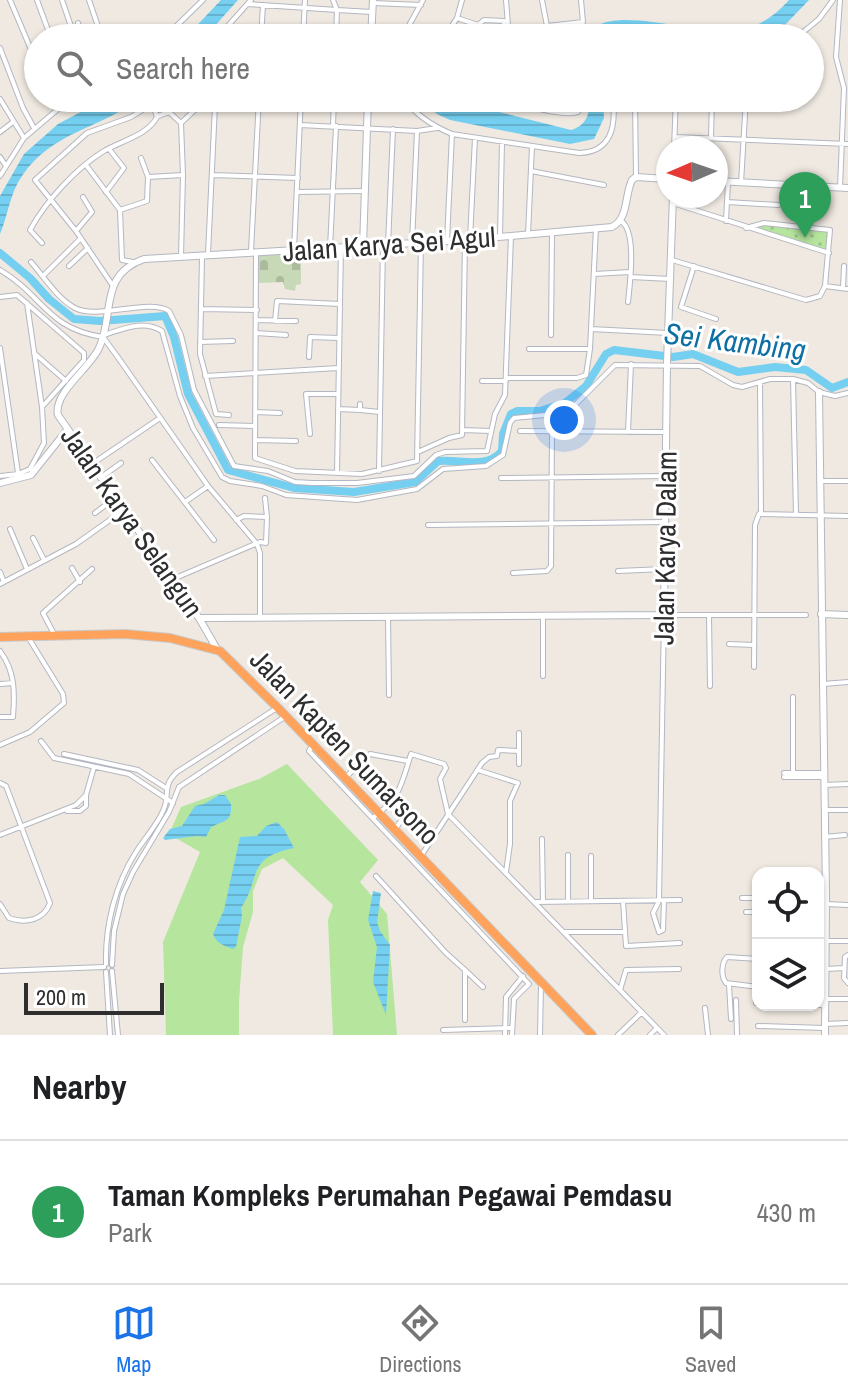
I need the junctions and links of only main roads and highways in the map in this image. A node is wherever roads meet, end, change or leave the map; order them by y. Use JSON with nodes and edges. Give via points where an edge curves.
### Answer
{"nodes":[{"id":1,"x":0,"y":637,"type":"edge"},
{"id":2,"x":592,"y":1035,"type":"edge"}],
"edges":[{"from":1,"to":2,"type":"highway","name":"Jalan Kapten Sumarsono","via":[[125,634],[217,649]]}]}
